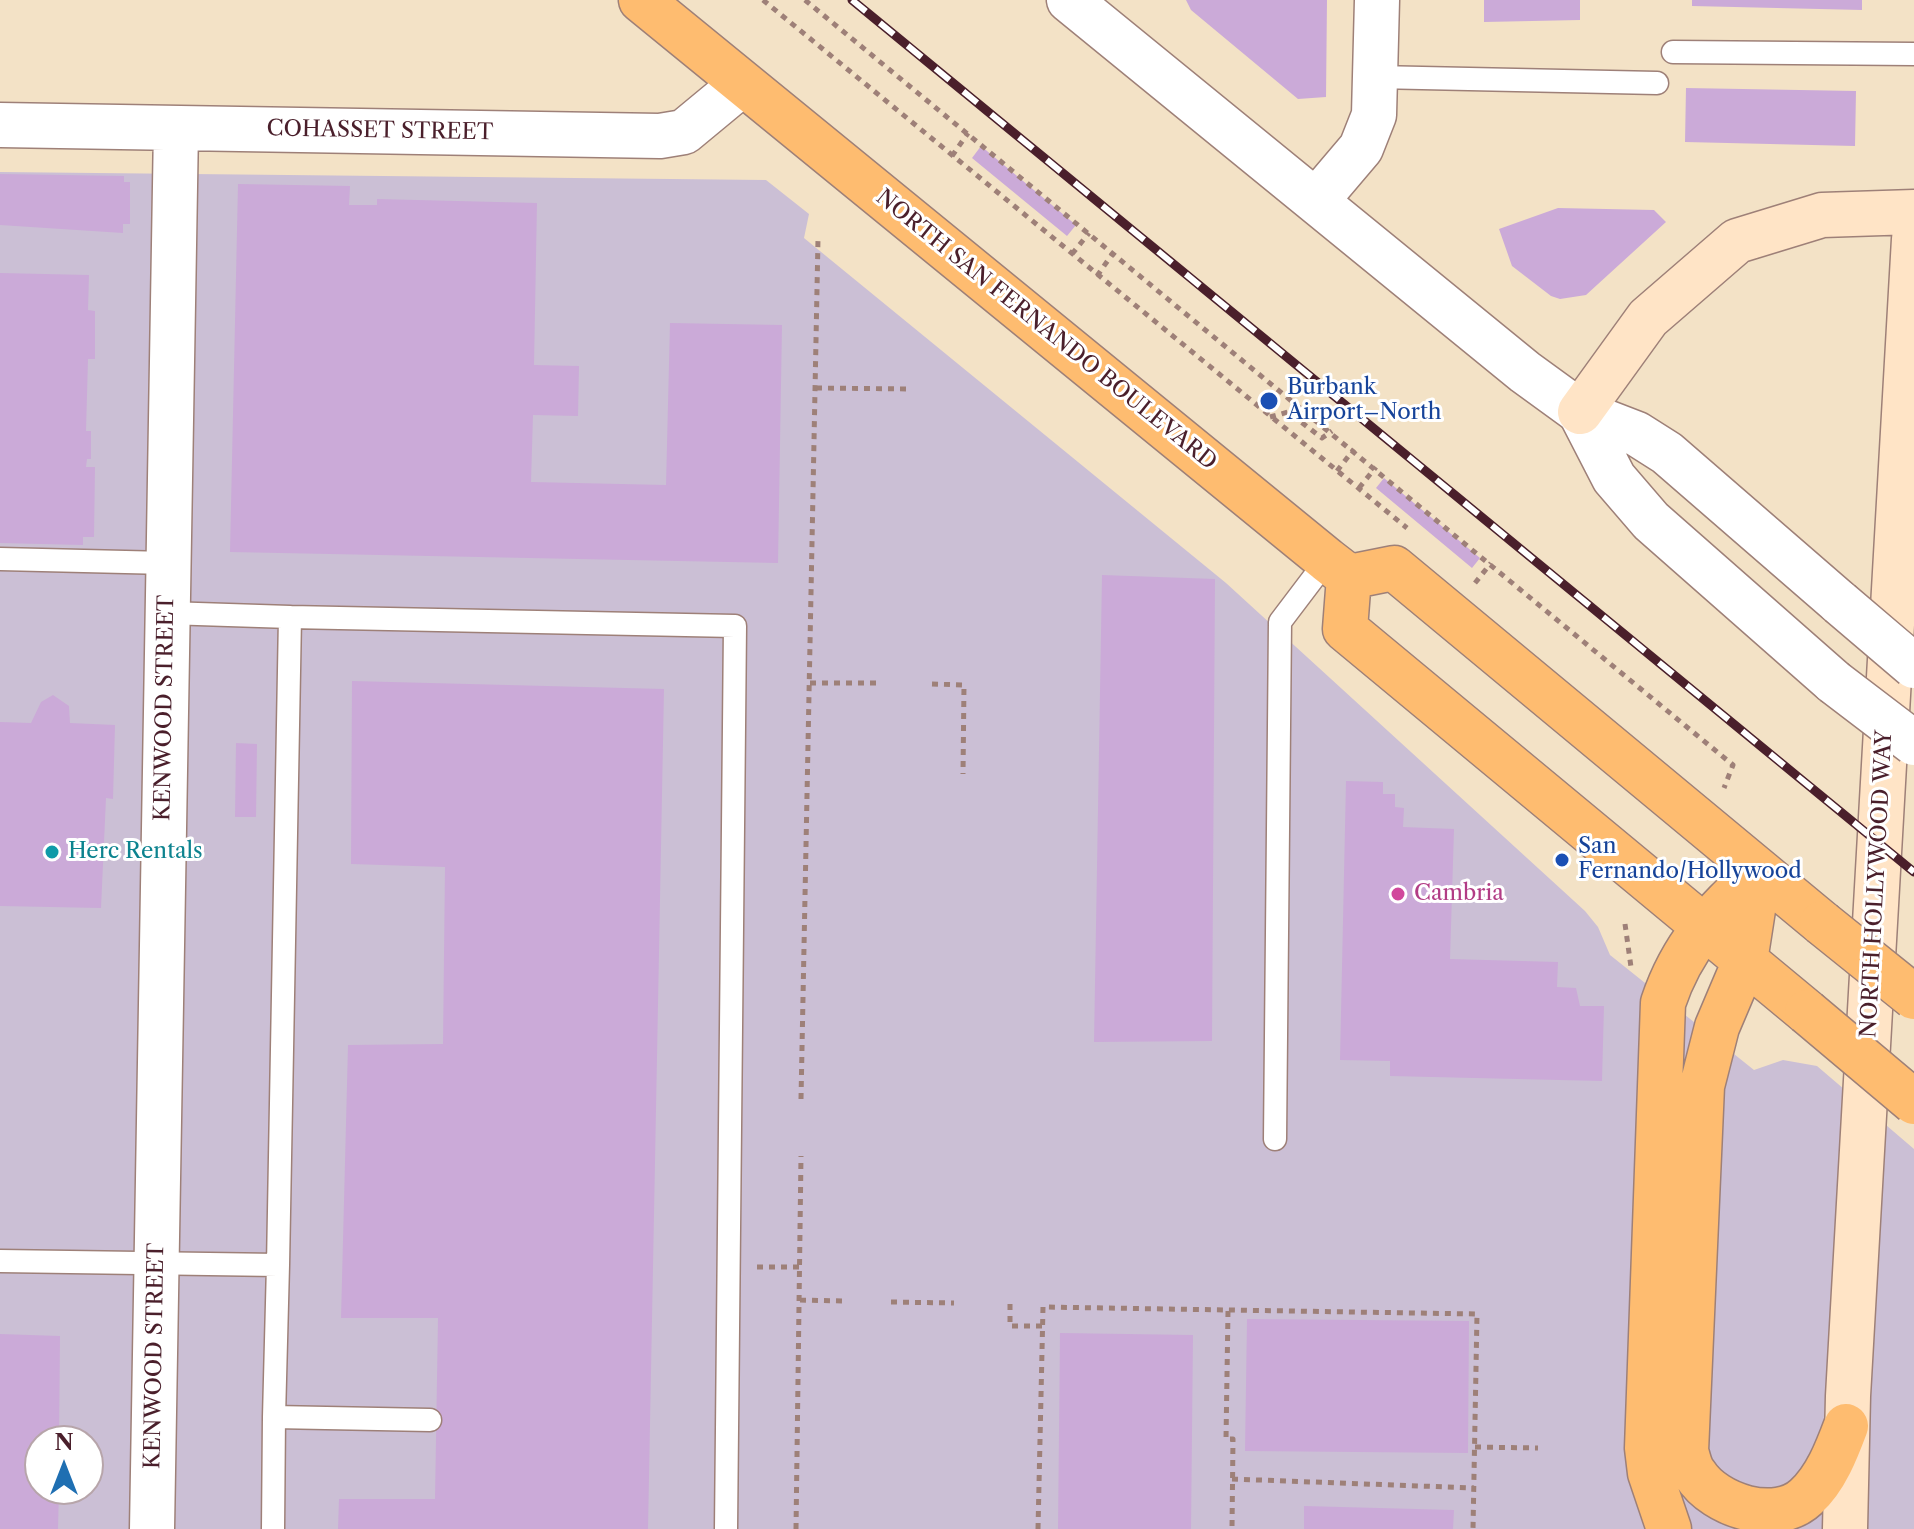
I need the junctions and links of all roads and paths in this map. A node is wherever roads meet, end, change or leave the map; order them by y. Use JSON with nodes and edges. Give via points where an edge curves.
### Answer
{"nodes":[{"id":1,"x":641,"y":0,"type":"edge"},
{"id":2,"x":763,"y":0,"type":"edge"},
{"id":3,"x":805,"y":0,"type":"edge"},
{"id":4,"x":1069,"y":0,"type":"edge"},
{"id":5,"x":1377,"y":0,"type":"edge"},
{"id":6,"x":1673,"y":52,"type":"dead end"},
{"id":7,"x":1914,"y":54,"type":"edge"},
{"id":8,"x":1375,"y":77,"type":"junction"},
{"id":9,"x":1657,"y":83,"type":"dead end"},
{"id":10,"x":742,"y":84,"type":"junction"},
{"id":11,"x":0,"y":125,"type":"edge"},
{"id":12,"x":176,"y":128,"type":"junction"},
{"id":13,"x":968,"y":133,"type":"junction"},
{"id":14,"x":952,"y":156,"type":"junction"},
{"id":15,"x":1316,"y":201,"type":"junction"},
{"id":16,"x":1914,"y":212,"type":"edge"},
{"id":17,"x":1089,"y":233,"type":"junction"},
{"id":18,"x":818,"y":239,"type":"dead end"},
{"id":19,"x":1914,"y":239,"type":"edge"},
{"id":20,"x":1113,"y":253,"type":"junction"},
{"id":21,"x":1072,"y":254,"type":"junction"},
{"id":22,"x":1097,"y":276,"type":"junction"},
{"id":23,"x":816,"y":388,"type":"junction"},
{"id":24,"x":912,"y":389,"type":"dead end"},
{"id":25,"x":1580,"y":412,"type":"junction"},
{"id":26,"x":1269,"y":417,"type":"junction"},
{"id":27,"x":1332,"y":431,"type":"junction"},
{"id":28,"x":1354,"y":449,"type":"junction"},
{"id":29,"x":1376,"y":467,"type":"junction"},
{"id":30,"x":1337,"y":471,"type":"junction"},
{"id":31,"x":1359,"y":488,"type":"junction"},
{"id":32,"x":1417,"y":536,"type":"dead end"},
{"id":33,"x":0,"y":559,"type":"edge"},
{"id":34,"x":167,"y":563,"type":"junction"},
{"id":35,"x":1491,"y":563,"type":"junction"},
{"id":36,"x":1338,"y":569,"type":"junction"},
{"id":37,"x":1463,"y":575,"type":"dead end"},
{"id":38,"x":1475,"y":584,"type":"junction"},
{"id":39,"x":1486,"y":594,"type":"dead end"},
{"id":40,"x":167,"y":613,"type":"junction"},
{"id":41,"x":290,"y":617,"type":"junction"},
{"id":42,"x":1914,"y":666,"type":"edge"},
{"id":43,"x":810,"y":683,"type":"junction"},
{"id":44,"x":878,"y":683,"type":"dead end"},
{"id":45,"x":932,"y":684,"type":"dead end"},
{"id":46,"x":1914,"y":743,"type":"edge"},
{"id":47,"x":1733,"y":765,"type":"dead end"},
{"id":48,"x":963,"y":774,"type":"dead end"},
{"id":49,"x":1710,"y":783,"type":"dead end"},
{"id":50,"x":1721,"y":793,"type":"dead end"},
{"id":51,"x":1759,"y":871,"type":"junction"},
{"id":52,"x":1702,"y":926,"type":"junction"},
{"id":53,"x":1745,"y":961,"type":"junction"},
{"id":54,"x":1914,"y":997,"type":"edge"},
{"id":55,"x":801,"y":1099,"type":"dead end"},
{"id":56,"x":1914,"y":1102,"type":"edge"},
{"id":57,"x":1275,"y":1139,"type":"dead end"},
{"id":58,"x":801,"y":1156,"type":"dead end"},
{"id":59,"x":0,"y":1261,"type":"edge"},
{"id":60,"x":157,"y":1263,"type":"junction"},
{"id":61,"x":278,"y":1265,"type":"junction"},
{"id":62,"x":751,"y":1267,"type":"dead end"},
{"id":63,"x":800,"y":1267,"type":"junction"},
{"id":64,"x":800,"y":1300,"type":"junction"},
{"id":65,"x":844,"y":1301,"type":"dead end"},
{"id":66,"x":891,"y":1302,"type":"dead end"},
{"id":67,"x":954,"y":1303,"type":"dead end"},
{"id":68,"x":1010,"y":1304,"type":"dead end"},
{"id":69,"x":1228,"y":1311,"type":"junction"},
{"id":70,"x":1043,"y":1326,"type":"junction"},
{"id":71,"x":274,"y":1417,"type":"junction"},
{"id":72,"x":430,"y":1420,"type":"dead end"},
{"id":73,"x":1846,"y":1426,"type":"junction"},
{"id":74,"x":1475,"y":1447,"type":"junction"},
{"id":75,"x":1538,"y":1448,"type":"dead end"},
{"id":76,"x":1232,"y":1479,"type":"junction"},
{"id":77,"x":1474,"y":1488,"type":"junction"},
{"id":78,"x":152,"y":1529,"type":"edge"},
{"id":79,"x":273,"y":1529,"type":"edge"},
{"id":80,"x":726,"y":1529,"type":"edge"},
{"id":81,"x":796,"y":1529,"type":"edge"},
{"id":82,"x":1038,"y":1529,"type":"edge"},
{"id":83,"x":1232,"y":1529,"type":"edge"},
{"id":84,"x":1473,"y":1529,"type":"edge"},
{"id":85,"x":1669,"y":1529,"type":"edge"},
{"id":86,"x":1845,"y":1529,"type":"edge"}],
"edges":[{"from":1,"to":10,"type":"main road","name":"NORTH SAN FERNANDO BOULEVARD"},
{"from":2,"to":14,"type":"path"},
{"from":3,"to":13,"type":"path"},
{"from":4,"to":15,"type":"street"},
{"from":5,"to":8,"type":"street"},
{"from":6,"to":7,"type":"lane"},
{"from":8,"to":9,"type":"lane"},
{"from":8,"to":15,"type":"street","via":[[1374,115],[1361,148]]},
{"from":10,"to":12,"type":"street","name":"COHASSET STREET","via":[[684,132],[660,136]]},
{"from":10,"to":36,"type":"main road","name":"NORTH SAN FERNANDO BOULEVARD"},
{"from":11,"to":12,"type":"street","name":"COHASSET STREET"},
{"from":12,"to":34,"type":"street","name":"KENWOOD STREET"},
{"from":13,"to":14,"type":"path"},
{"from":13,"to":17,"type":"path"},
{"from":14,"to":21,"type":"path"},
{"from":15,"to":25,"type":"street"},
{"from":16,"to":25,"type":"main road","via":[[1822,215],[1737,241],[1648,318]]},
{"from":17,"to":20,"type":"path"},
{"from":17,"to":21,"type":"path"},
{"from":18,"to":23,"type":"path"},
{"from":19,"to":73,"type":"main road","name":"NORTH HOLLYWOOD WAY"},
{"from":20,"to":22,"type":"path"},
{"from":20,"to":27,"type":"path"},
{"from":21,"to":22,"type":"path"},
{"from":22,"to":26,"type":"path"},
{"from":23,"to":24,"type":"path"},
{"from":23,"to":43,"type":"path"},
{"from":25,"to":42,"type":"street","bridge":true,"via":[[1637,434],[1667,453]]},
{"from":25,"to":46,"type":"street","bridge":true,"via":[[1614,478],[1651,521],[1834,682]]},
{"from":26,"to":27,"type":"path","via":[[1288,412],[1322,438]]},
{"from":26,"to":30,"type":"path"},
{"from":27,"to":28,"type":"path"},
{"from":28,"to":29,"type":"path"},
{"from":28,"to":30,"type":"path"},
{"from":29,"to":31,"type":"path"},
{"from":29,"to":35,"type":"path"},
{"from":30,"to":31,"type":"path"},
{"from":31,"to":32,"type":"path"},
{"from":33,"to":34,"type":"lane"},
{"from":34,"to":40,"type":"street","name":"KENWOOD STREET"},
{"from":35,"to":38,"type":"path"},
{"from":35,"to":47,"type":"path"},
{"from":36,"to":51,"type":"main road","via":[[1394,568]]},
{"from":36,"to":52,"type":"main road","via":[[1345,629]]},
{"from":36,"to":57,"type":"lane","via":[[1280,622]]},
{"from":37,"to":38,"type":"path"},
{"from":38,"to":39,"type":"path"},
{"from":40,"to":41,"type":"lane"},
{"from":40,"to":60,"type":"street","name":"KENWOOD STREET"},
{"from":41,"to":61,"type":"lane"},
{"from":41,"to":80,"type":"lane","via":[[735,626]]},
{"from":43,"to":44,"type":"path"},
{"from":43,"to":55,"type":"path"},
{"from":45,"to":48,"type":"path","via":[[964,685]]},
{"from":49,"to":50,"type":"path"},
{"from":51,"to":52,"type":"main road"},
{"from":51,"to":53,"type":"main road"},
{"from":51,"to":54,"type":"main road","bridge":true},
{"from":52,"to":53,"type":"main road"},
{"from":52,"to":85,"type":"main road","via":[[1675,968],[1663,1003],[1660,1039],[1647,1448]]},
{"from":53,"to":56,"type":"main road","bridge":true},
{"from":53,"to":73,"type":"main road","via":[[1717,1027],[1702,1086],[1686,1451],[1695,1474],[1716,1496],[1750,1510],[1782,1509],[1805,1498],[1833,1459]]},
{"from":58,"to":63,"type":"path"},
{"from":59,"to":60,"type":"lane"},
{"from":60,"to":61,"type":"lane"},
{"from":60,"to":78,"type":"street","name":"KENWOOD STREET"},
{"from":61,"to":71,"type":"lane"},
{"from":62,"to":63,"type":"path"},
{"from":63,"to":64,"type":"path"},
{"from":64,"to":65,"type":"path"},
{"from":64,"to":81,"type":"path"},
{"from":66,"to":67,"type":"path"},
{"from":68,"to":70,"type":"path","via":[[1010,1326]]},
{"from":69,"to":70,"type":"path","via":[[1043,1307]]},
{"from":69,"to":74,"type":"path","via":[[1477,1314]]},
{"from":69,"to":76,"type":"path","via":[[1226,1439],[1233,1439]]},
{"from":70,"to":82,"type":"path"},
{"from":71,"to":72,"type":"lane"},
{"from":71,"to":79,"type":"lane"},
{"from":73,"to":86,"type":"main road","name":"NORTH HOLLYWOOD WAY"},
{"from":74,"to":75,"type":"path"},
{"from":74,"to":77,"type":"path"},
{"from":76,"to":77,"type":"path"},
{"from":76,"to":83,"type":"path"},
{"from":77,"to":84,"type":"path"}]}
